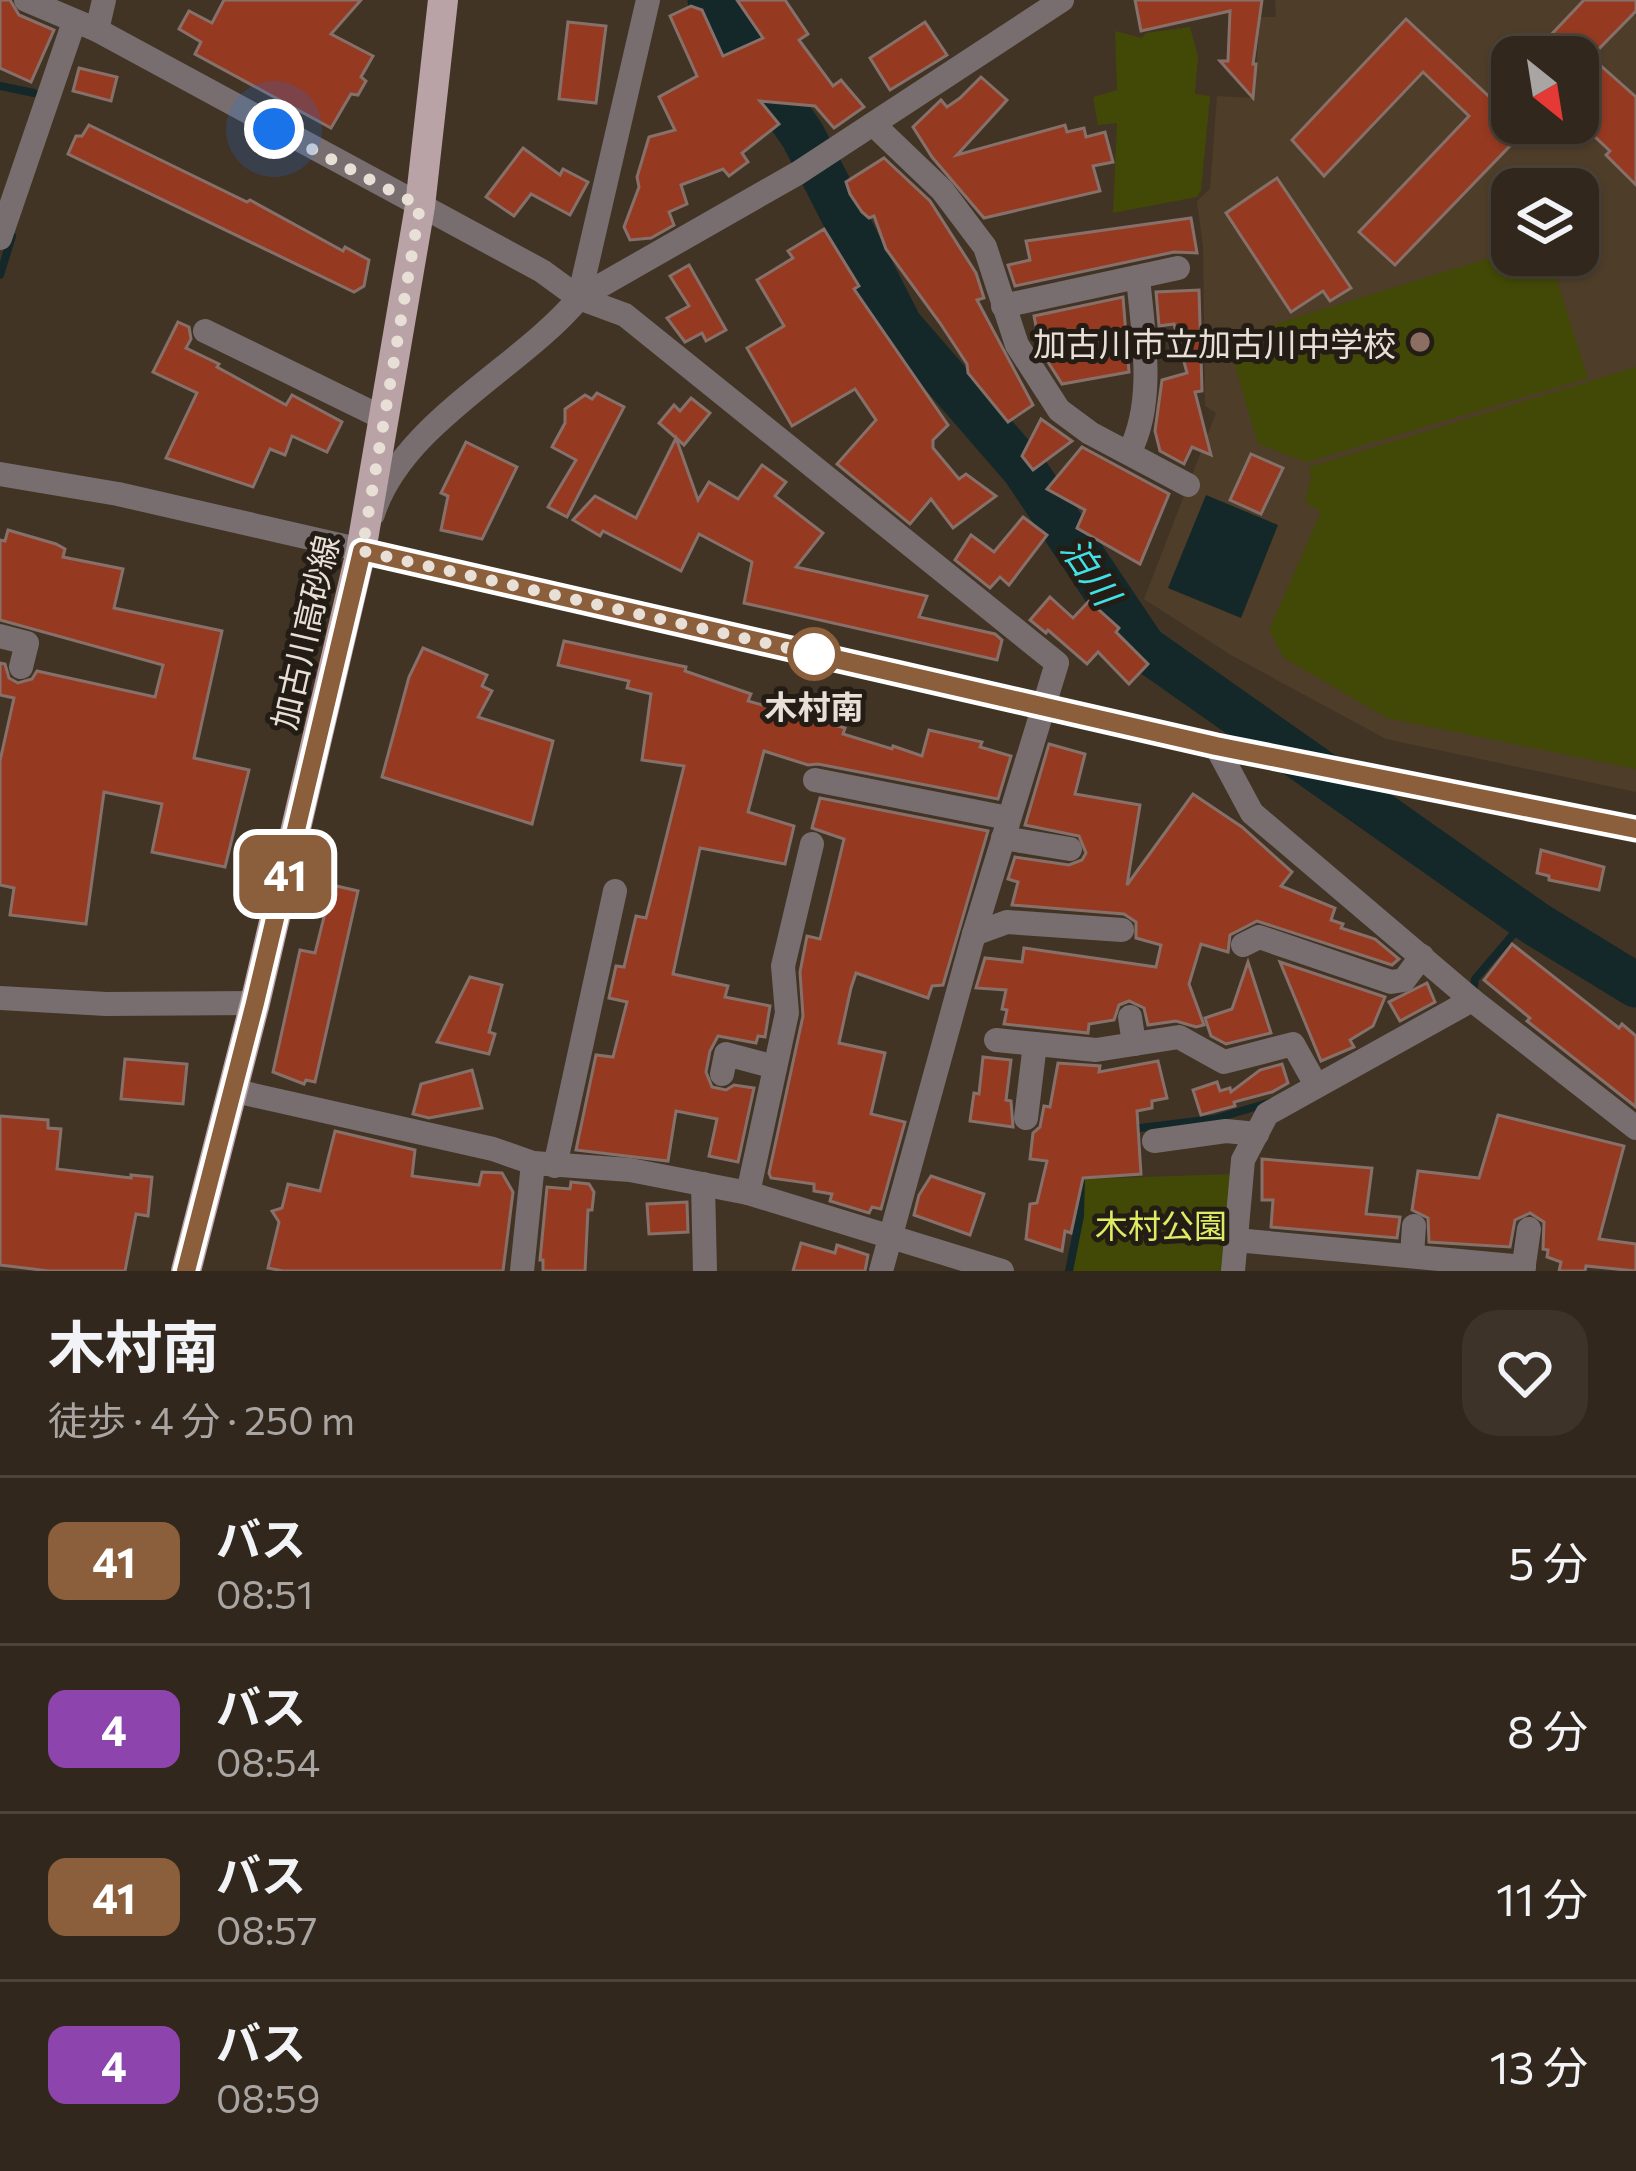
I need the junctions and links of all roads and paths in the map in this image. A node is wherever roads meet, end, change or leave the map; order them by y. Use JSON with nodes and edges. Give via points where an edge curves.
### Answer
{"nodes":[{"id":1,"x":26,"y":0,"type":"edge"},
{"id":2,"x":104,"y":0,"type":"edge"},
{"id":3,"x":443,"y":0,"type":"edge"},
{"id":4,"x":648,"y":0,"type":"edge"},
{"id":5,"x":1062,"y":0,"type":"edge"},
{"id":6,"x":86,"y":26,"type":"junction"},
{"id":7,"x":873,"y":124,"type":"junction"},
{"id":8,"x":420,"y":206,"type":"junction"},
{"id":9,"x":1,"y":229,"type":"edge"},
{"id":10,"x":1178,"y":268,"type":"dead end"},
{"id":11,"x":1138,"y":277,"type":"junction"},
{"id":12,"x":579,"y":298,"type":"junction"},
{"id":13,"x":1003,"y":306,"type":"junction"},
{"id":14,"x":205,"y":331,"type":"dead end"},
{"id":15,"x":383,"y":418,"type":"junction"},
{"id":16,"x":1129,"y":453,"type":"junction"},
{"id":17,"x":0,"y":474,"type":"edge"},
{"id":18,"x":1188,"y":484,"type":"dead end"},
{"id":19,"x":362,"y":551,"type":"junction"},
{"id":20,"x":0,"y":636,"type":"edge"},
{"id":21,"x":22,"y":667,"type":"dead end"},
{"id":22,"x":1042,"y":706,"type":"junction"},
{"id":23,"x":1216,"y":746,"type":"junction"},
{"id":24,"x":815,"y":780,"type":"dead end"},
{"id":25,"x":1005,"y":828,"type":"junction"},
{"id":26,"x":1636,"y":829,"type":"edge"},
{"id":27,"x":812,"y":844,"type":"dead end"},
{"id":28,"x":1070,"y":849,"type":"dead end"},
{"id":29,"x":615,"y":891,"type":"dead end"},
{"id":30,"x":1090,"y":928,"type":"junction"},
{"id":31,"x":1122,"y":930,"type":"dead end"},
{"id":32,"x":974,"y":934,"type":"junction"},
{"id":33,"x":1244,"y":945,"type":"dead end"},
{"id":34,"x":1088,"y":956,"type":"dead end"},
{"id":35,"x":1422,"y":956,"type":"junction"},
{"id":36,"x":0,"y":998,"type":"edge"},
{"id":37,"x":1472,"y":1000,"type":"junction"},
{"id":38,"x":255,"y":1003,"type":"junction"},
{"id":39,"x":1130,"y":1017,"type":"dead end"},
{"id":40,"x":996,"y":1040,"type":"dead end"},
{"id":41,"x":1035,"y":1043,"type":"junction"},
{"id":42,"x":1134,"y":1044,"type":"junction"},
{"id":43,"x":775,"y":1067,"type":"junction"},
{"id":44,"x":722,"y":1074,"type":"dead end"},
{"id":45,"x":1316,"y":1085,"type":"junction"},
{"id":46,"x":231,"y":1090,"type":"junction"},
{"id":47,"x":1026,"y":1118,"type":"dead end"},
{"id":48,"x":1636,"y":1128,"type":"edge"},
{"id":49,"x":1257,"y":1134,"type":"junction"},
{"id":50,"x":1154,"y":1141,"type":"dead end"},
{"id":51,"x":544,"y":1165,"type":"junction"},
{"id":52,"x":703,"y":1184,"type":"junction"},
{"id":53,"x":748,"y":1193,"type":"junction"},
{"id":54,"x":1414,"y":1226,"type":"dead end"},
{"id":55,"x":1529,"y":1229,"type":"dead end"},
{"id":56,"x":889,"y":1236,"type":"junction"},
{"id":57,"x":1236,"y":1240,"type":"junction"},
{"id":58,"x":1412,"y":1255,"type":"junction"},
{"id":59,"x":1524,"y":1269,"type":"edge"},
{"id":60,"x":186,"y":1271,"type":"edge"},
{"id":61,"x":522,"y":1271,"type":"edge"},
{"id":62,"x":706,"y":1271,"type":"edge"},
{"id":63,"x":881,"y":1271,"type":"edge"},
{"id":64,"x":1002,"y":1271,"type":"edge"},
{"id":65,"x":1233,"y":1271,"type":"edge"}],
"edges":[{"from":1,"to":6,"type":"street"},
{"from":2,"to":6,"type":"street"},
{"from":3,"to":8,"type":"main road","name":"加古川高砂線"},
{"from":4,"to":12,"type":"street"},
{"from":5,"to":7,"type":"street"},
{"from":6,"to":8,"type":"street"},
{"from":6,"to":9,"type":"street"},
{"from":7,"to":12,"type":"street"},
{"from":7,"to":13,"type":"street","via":[[942,190],[986,247]]},
{"from":8,"to":12,"type":"street"},
{"from":8,"to":15,"type":"main road","name":"加古川高砂線"},
{"from":10,"to":11,"type":"street"},
{"from":11,"to":13,"type":"street"},
{"from":11,"to":16,"type":"street","via":[[1144,404]]},
{"from":12,"to":19,"type":"street","via":[[406,458],[377,502]]},
{"from":12,"to":22,"type":"street","via":[[625,315],[1057,663]]},
{"from":13,"to":16,"type":"street","via":[[1017,345],[1059,410]]},
{"from":14,"to":15,"type":"street"},
{"from":15,"to":19,"type":"main road","name":"加古川高砂線"},
{"from":16,"to":18,"type":"street"},
{"from":17,"to":19,"type":"street"},
{"from":19,"to":22,"type":"street"},
{"from":19,"to":38,"type":"main road","name":"加古川高砂線"},
{"from":20,"to":21,"type":"street","via":[[27,643]]},
{"from":22,"to":23,"type":"street"},
{"from":22,"to":25,"type":"street"},
{"from":23,"to":26,"type":"street"},
{"from":23,"to":35,"type":"street","via":[[1252,813]]},
{"from":24,"to":25,"type":"street"},
{"from":25,"to":28,"type":"street"},
{"from":25,"to":32,"type":"street"},
{"from":27,"to":43,"type":"street","via":[[782,966],[787,1012]]},
{"from":29,"to":51,"type":"street"},
{"from":30,"to":31,"type":"street"},
{"from":30,"to":32,"type":"street","via":[[1007,922]]},
{"from":30,"to":34,"type":"street"},
{"from":32,"to":56,"type":"street"},
{"from":33,"to":35,"type":"street","via":[[1259,937],[1391,982],[1404,980]]},
{"from":35,"to":37,"type":"street"},
{"from":36,"to":38,"type":"street"},
{"from":37,"to":45,"type":"street"},
{"from":37,"to":48,"type":"street"},
{"from":38,"to":46,"type":"main road","name":"加古川高砂線"},
{"from":39,"to":42,"type":"street"},
{"from":40,"to":41,"type":"street"},
{"from":41,"to":42,"type":"street","via":[[1096,1050]]},
{"from":41,"to":47,"type":"street"},
{"from":42,"to":45,"type":"street","via":[[1179,1037],[1224,1062],[1293,1044]]},
{"from":43,"to":44,"type":"street","via":[[726,1054]]},
{"from":43,"to":53,"type":"street"},
{"from":45,"to":49,"type":"street","via":[[1268,1114]]},
{"from":46,"to":51,"type":"street"},
{"from":46,"to":60,"type":"main road","name":"加古川高砂線"},
{"from":49,"to":50,"type":"street"},
{"from":49,"to":57,"type":"street","via":[[1243,1160]]},
{"from":51,"to":52,"type":"street"},
{"from":51,"to":61,"type":"street"},
{"from":52,"to":53,"type":"street"},
{"from":52,"to":62,"type":"street"},
{"from":53,"to":56,"type":"street"},
{"from":54,"to":58,"type":"street"},
{"from":55,"to":59,"type":"street"},
{"from":56,"to":63,"type":"street"},
{"from":56,"to":64,"type":"street"},
{"from":57,"to":58,"type":"street"},
{"from":57,"to":65,"type":"street"},
{"from":58,"to":59,"type":"street"}]}
